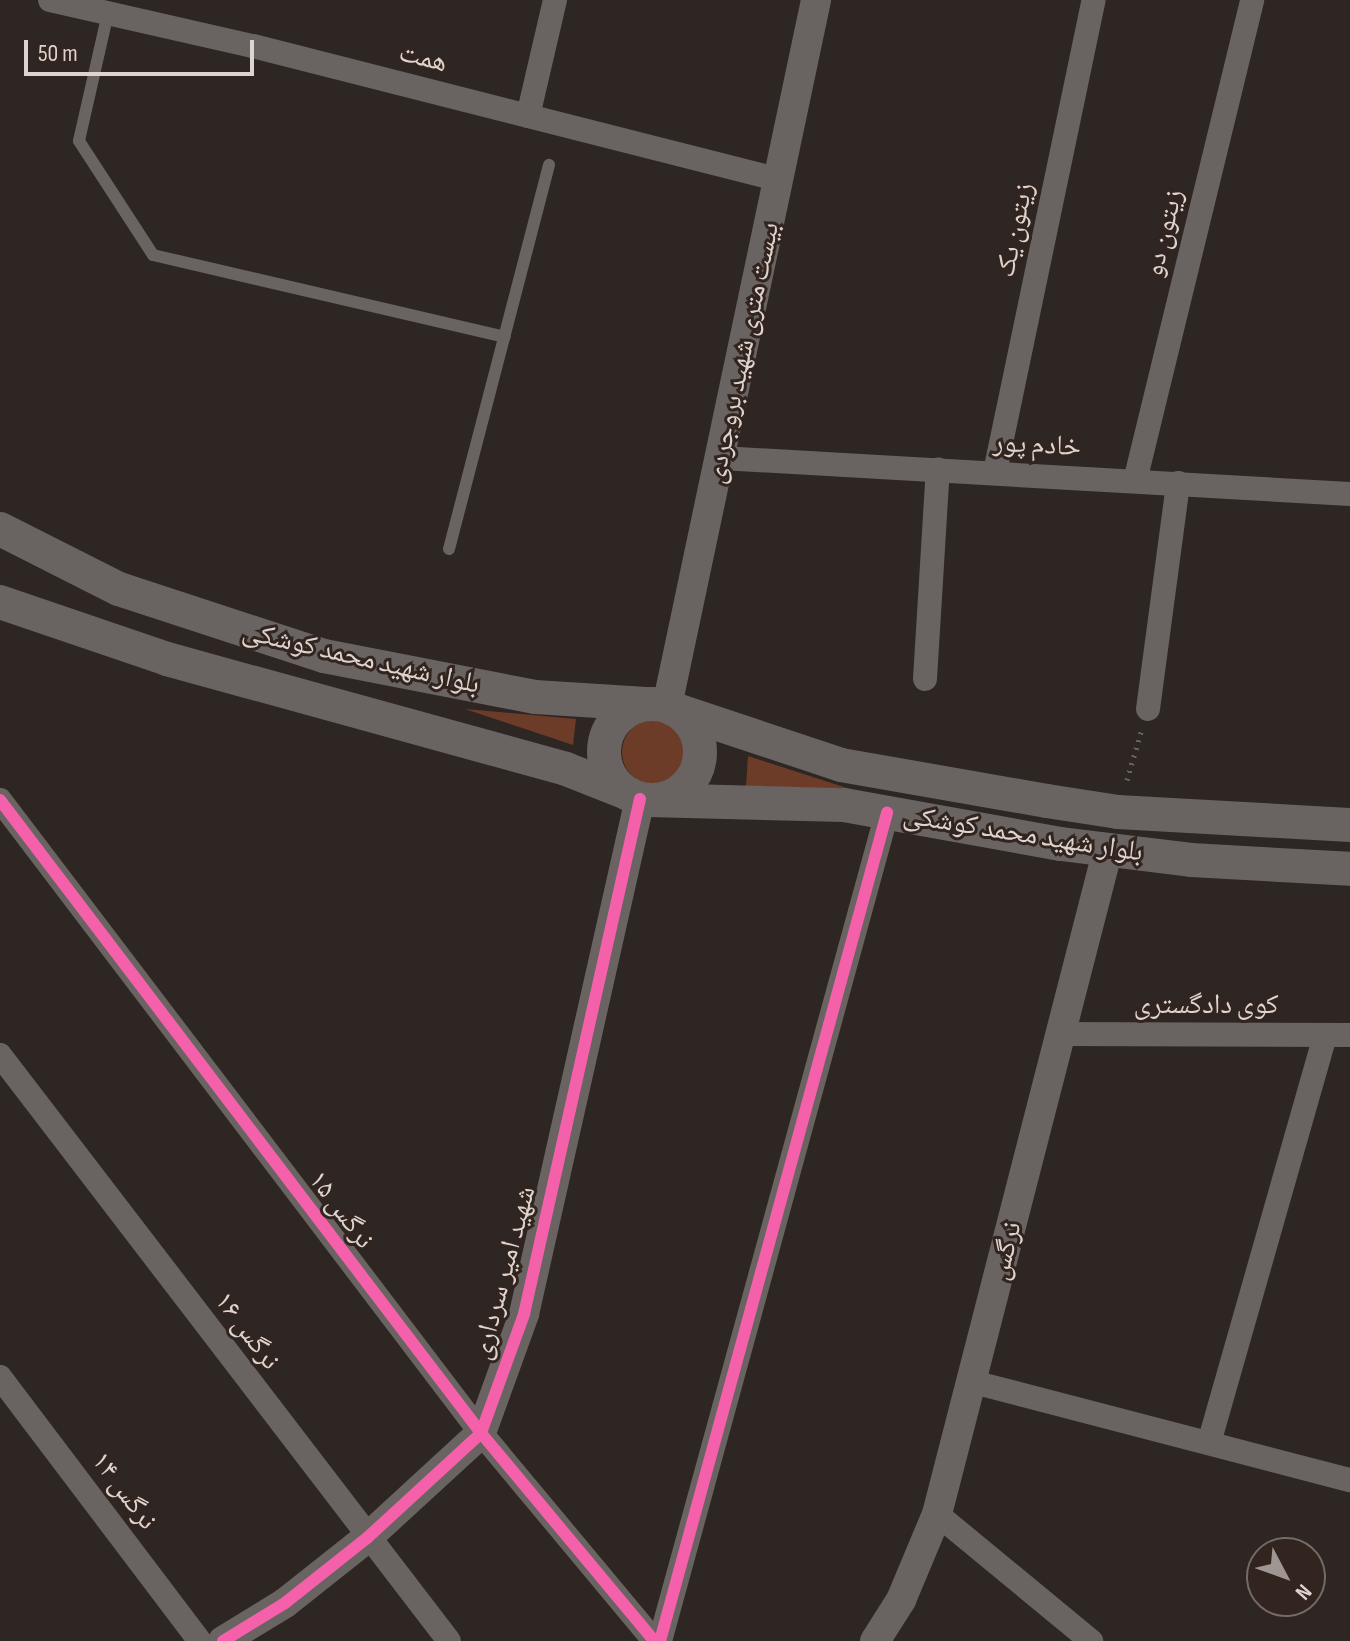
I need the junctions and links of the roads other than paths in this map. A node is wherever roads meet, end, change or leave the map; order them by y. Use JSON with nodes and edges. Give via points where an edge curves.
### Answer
{"nodes":[{"id":1,"x":50,"y":0,"type":"edge"},
{"id":2,"x":555,"y":0,"type":"edge"},
{"id":3,"x":816,"y":0,"type":"edge"},
{"id":4,"x":1094,"y":0,"type":"edge"},
{"id":5,"x":1252,"y":0,"type":"edge"},
{"id":6,"x":108,"y":13,"type":"junction"},
{"id":7,"x":528,"y":116,"type":"junction"},
{"id":8,"x":549,"y":165,"type":"dead end"},
{"id":9,"x":780,"y":180,"type":"junction"},
{"id":10,"x":505,"y":337,"type":"junction"},
{"id":11,"x":721,"y":458,"type":"junction"},
{"id":12,"x":938,"y":469,"type":"junction"},
{"id":13,"x":995,"y":472,"type":"junction"},
{"id":14,"x":1135,"y":481,"type":"junction"},
{"id":15,"x":1178,"y":483,"type":"junction"},
{"id":16,"x":1350,"y":494,"type":"edge"},
{"id":17,"x":0,"y":529,"type":"edge"},
{"id":18,"x":449,"y":549,"type":"dead end"},
{"id":19,"x":0,"y":602,"type":"edge"},
{"id":20,"x":925,"y":679,"type":"dead end"},
{"id":21,"x":662,"y":706,"type":"junction"},
{"id":22,"x":1148,"y":709,"type":"road end"},
{"id":23,"x":639,"y":798,"type":"junction"},
{"id":24,"x":0,"y":800,"type":"edge"},
{"id":25,"x":887,"y":813,"type":"junction"},
{"id":26,"x":1350,"y":825,"type":"edge"},
{"id":27,"x":1108,"y":849,"type":"junction"},
{"id":28,"x":1350,"y":869,"type":"edge"},
{"id":29,"x":1061,"y":1034,"type":"junction"},
{"id":30,"x":1325,"y":1035,"type":"junction"},
{"id":31,"x":1350,"y":1035,"type":"edge"},
{"id":32,"x":0,"y":1055,"type":"edge"},
{"id":33,"x":0,"y":1377,"type":"edge"},
{"id":34,"x":973,"y":1382,"type":"junction"},
{"id":35,"x":481,"y":1433,"type":"junction"},
{"id":36,"x":1209,"y":1443,"type":"junction"},
{"id":37,"x":1350,"y":1480,"type":"edge"},
{"id":38,"x":937,"y":1514,"type":"junction"},
{"id":39,"x":367,"y":1538,"type":"junction"},
{"id":40,"x":200,"y":1641,"type":"edge"},
{"id":41,"x":223,"y":1641,"type":"edge"},
{"id":42,"x":449,"y":1641,"type":"edge"},
{"id":43,"x":657,"y":1641,"type":"edge"},
{"id":44,"x":875,"y":1641,"type":"edge"},
{"id":45,"x":1091,"y":1641,"type":"edge"}],
"edges":[{"from":1,"to":6,"type":"street","name":"همت"},
{"from":2,"to":7,"type":"street"},
{"from":3,"to":9,"type":"street","name":"بیست متری شهید بروجردی"},
{"from":4,"to":13,"type":"street","name":"زیتون یک"},
{"from":5,"to":14,"type":"street","name":"زیتون دو"},
{"from":6,"to":7,"type":"street","name":"همت"},
{"from":6,"to":10,"type":"lane","via":[[79,141],[153,255]]},
{"from":7,"to":9,"type":"street","name":"همت"},
{"from":8,"to":10,"type":"lane"},
{"from":9,"to":11,"type":"street","name":"بیست متری شهید بروجردی"},
{"from":10,"to":18,"type":"lane"},
{"from":11,"to":12,"type":"street","name":"خادم پور"},
{"from":11,"to":21,"type":"street","name":"بیست متری شهید بروجردی"},
{"from":12,"to":13,"type":"street","name":"خادم پور"},
{"from":12,"to":20,"type":"street"},
{"from":13,"to":14,"type":"street","name":"خادم پور"},
{"from":14,"to":15,"type":"street","name":"خادم پور"},
{"from":15,"to":16,"type":"street","name":"خادم پور"},
{"from":15,"to":22,"type":"street"},
{"from":17,"to":21,"type":"main road","name":"بلوار شهید محمد کوشکی","via":[[119,589],[324,656],[535,697]]},
{"from":19,"to":23,"type":"main road","name":"بلوار شهید محمد کوشکی","via":[[167,659],[566,769]]},
{"from":21,"to":23,"type":"main road","via":[[619,717],[605,743],[609,773]]},
{"from":21,"to":23,"type":"main road","via":[[685,717],[700,742],[697,771],[677,793]]},
{"from":21,"to":26,"type":"main road","name":"بلوار شهید محمد کوشکی","via":[[841,765],[1118,812]]},
{"from":23,"to":25,"type":"main road","name":"بلوار شهید محمد کوشکی","via":[[766,800]]},
{"from":23,"to":35,"type":"street","name":"شهید امیر سرداری","via":[[524,1314]]},
{"from":24,"to":35,"type":"street","name":"نرگس ۱۵"},
{"from":25,"to":27,"type":"main road","name":"بلوار شهید محمد کوشکی"},
{"from":25,"to":43,"type":"street"},
{"from":27,"to":28,"type":"main road","name":"بلوار شهید محمد کوشکی"},
{"from":27,"to":29,"type":"street","name":"نرگس"},
{"from":29,"to":30,"type":"street","name":"کوی دادگستری"},
{"from":29,"to":34,"type":"street","name":"نرگس"},
{"from":30,"to":31,"type":"street","name":"کوی دادگستری"},
{"from":30,"to":36,"type":"street"},
{"from":32,"to":39,"type":"street","name":"نرگس ۱۶"},
{"from":33,"to":40,"type":"street","name":"نرگس ۱۴"},
{"from":34,"to":36,"type":"street"},
{"from":34,"to":38,"type":"street","name":"نرگس"},
{"from":35,"to":39,"type":"street","name":"شهید امیر سرداری"},
{"from":35,"to":43,"type":"street","name":"نرگس ۱۵"},
{"from":36,"to":37,"type":"street"},
{"from":38,"to":44,"type":"street","name":"نرگس","via":[[901,1600]]},
{"from":38,"to":45,"type":"street"},
{"from":39,"to":41,"type":"street","name":"شهید امیر سرداری","via":[[285,1603]]},
{"from":39,"to":42,"type":"street","name":"نرگس ۱۶"}]}
